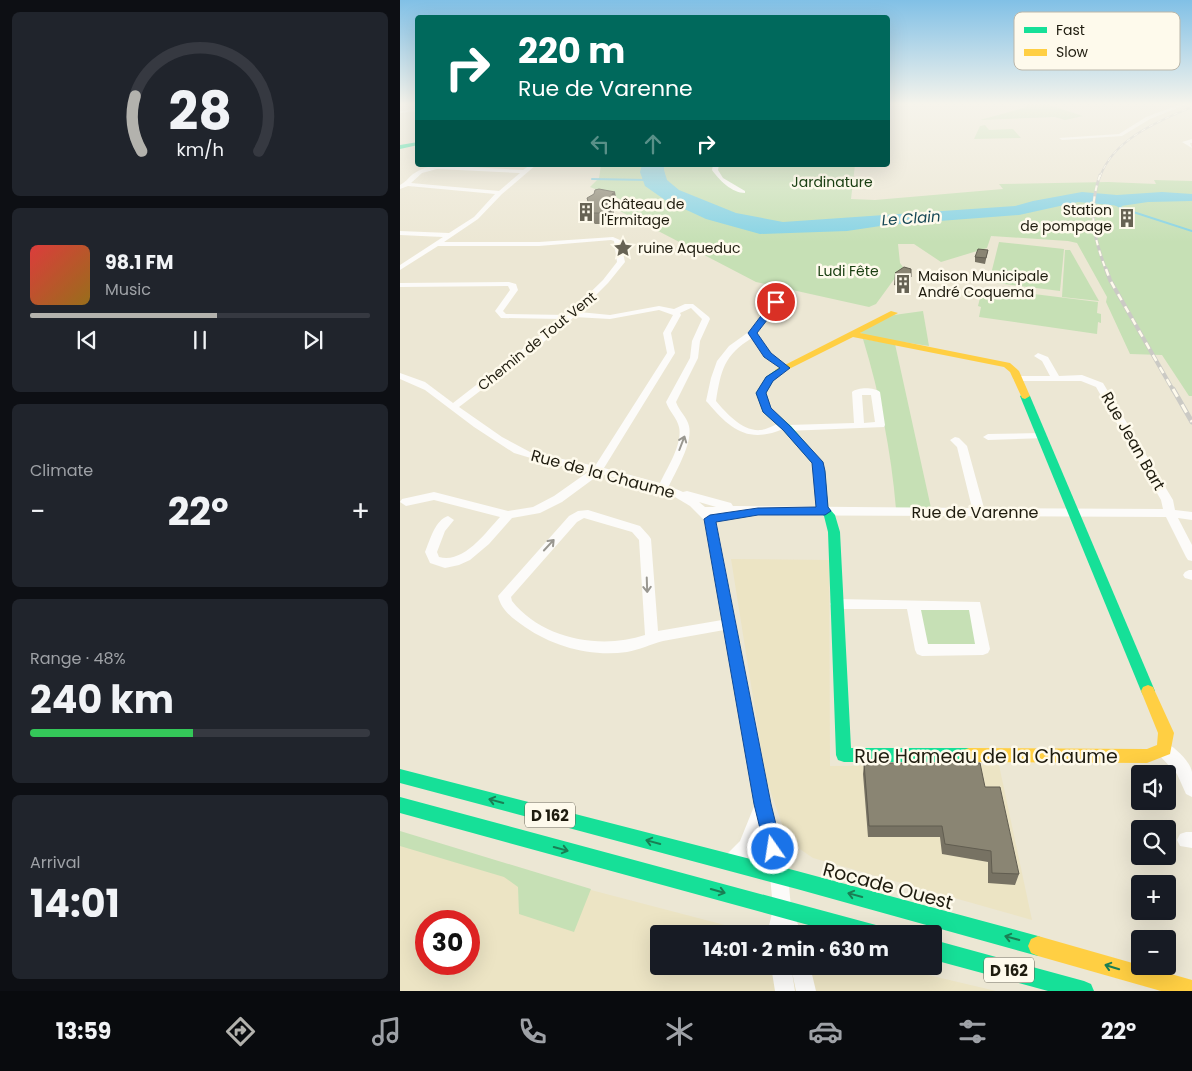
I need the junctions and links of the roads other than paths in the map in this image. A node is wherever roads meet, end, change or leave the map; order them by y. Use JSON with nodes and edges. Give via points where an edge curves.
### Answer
{"nodes":[{"id":1,"x":531,"y":167,"type":"edge"},
{"id":2,"x":716,"y":167,"type":"edge"},
{"id":3,"x":525,"y":172,"type":"junction"},
{"id":4,"x":403,"y":186,"type":"edge"},
{"id":5,"x":743,"y":192,"type":"dead end"},
{"id":6,"x":500,"y":193,"type":"junction"},
{"id":7,"x":400,"y":233,"type":"edge"},
{"id":8,"x":452,"y":235,"type":"junction"},
{"id":9,"x":439,"y":244,"type":"junction"},
{"id":10,"x":401,"y":267,"type":"edge"},
{"id":11,"x":400,"y":285,"type":"edge"},
{"id":12,"x":773,"y":293,"type":"dead end"},
{"id":13,"x":676,"y":312,"type":"junction"},
{"id":14,"x":894,"y":313,"type":"dead end"},
{"id":15,"x":569,"y":316,"type":"junction"},
{"id":16,"x":753,"y":333,"type":"junction"},
{"id":17,"x":851,"y":334,"type":"junction"},
{"id":18,"x":1038,"y":356,"type":"dead end"},
{"id":19,"x":786,"y":368,"type":"junction"},
{"id":20,"x":400,"y":376,"type":"edge"},
{"id":21,"x":1056,"y":378,"type":"junction"},
{"id":22,"x":1018,"y":379,"type":"junction"},
{"id":23,"x":452,"y":407,"type":"junction"},
{"id":24,"x":859,"y":425,"type":"dead end"},
{"id":25,"x":785,"y":427,"type":"junction"},
{"id":26,"x":1042,"y":436,"type":"junction"},
{"id":27,"x":988,"y":437,"type":"dead end"},
{"id":28,"x":955,"y":440,"type":"dead end"},
{"id":29,"x":598,"y":470,"type":"junction"},
{"id":30,"x":667,"y":489,"type":"junction"},
{"id":31,"x":406,"y":502,"type":"dead end"},
{"id":32,"x":758,"y":511,"type":"junction"},
{"id":33,"x":825,"y":511,"type":"junction"},
{"id":34,"x":979,"y":512,"type":"junction"},
{"id":35,"x":1074,"y":512,"type":"junction"},
{"id":36,"x":1170,"y":513,"type":"junction"},
{"id":37,"x":508,"y":515,"type":"junction"},
{"id":38,"x":707,"y":515,"type":"junction"},
{"id":39,"x":1192,"y":516,"type":"edge"},
{"id":40,"x":448,"y":520,"type":"dead end"},
{"id":41,"x":1192,"y":557,"type":"edge"},
{"id":42,"x":837,"y":604,"type":"junction"},
{"id":43,"x":914,"y":604,"type":"junction"},
{"id":44,"x":729,"y":624,"type":"junction"},
{"id":45,"x":652,"y":638,"type":"junction"},
{"id":46,"x":1164,"y":749,"type":"junction"},
{"id":47,"x":400,"y":776,"type":"edge"},
{"id":48,"x":1192,"y":789,"type":"edge"},
{"id":49,"x":763,"y":804,"type":"junction"},
{"id":50,"x":400,"y":805,"type":"edge"},
{"id":51,"x":731,"y":862,"type":"junction"},
{"id":52,"x":779,"y":875,"type":"junction"},
{"id":53,"x":782,"y":909,"type":"junction"},
{"id":54,"x":834,"y":922,"type":"junction"},
{"id":55,"x":778,"y":925,"type":"edge"},
{"id":56,"x":789,"y":925,"type":"edge"},
{"id":57,"x":830,"y":925,"type":"edge"},
{"id":58,"x":844,"y":925,"type":"edge"},
{"id":59,"x":942,"y":952,"type":"edge"},
{"id":60,"x":783,"y":975,"type":"edge"},
{"id":61,"x":803,"y":975,"type":"edge"},
{"id":62,"x":1192,"y":990,"type":"edge"},
{"id":63,"x":786,"y":991,"type":"edge"},
{"id":64,"x":806,"y":991,"type":"edge"},
{"id":65,"x":1084,"y":991,"type":"edge"}],
"edges":[{"from":1,"to":3,"type":"street"},
{"from":2,"to":5,"type":"street","via":[[721,179]]},
{"from":3,"to":4,"type":"street","via":[[434,167],[411,178]]},
{"from":3,"to":6,"type":"street"},
{"from":4,"to":6,"type":"street"},
{"from":6,"to":8,"type":"street","via":[[476,218]]},
{"from":7,"to":8,"type":"street"},
{"from":8,"to":9,"type":"street"},
{"from":9,"to":10,"type":"street"},
{"from":9,"to":15,"type":"street","name":"Chemin de Tout Vent","via":[[617,240],[621,262],[603,286]]},
{"from":11,"to":15,"type":"street","via":[[509,284],[514,288],[499,311],[504,316]]},
{"from":12,"to":16,"type":"street","via":[[775,304]]},
{"from":13,"to":15,"type":"street","via":[[659,308],[610,317]]},
{"from":13,"to":29,"type":"street","via":[[667,333],[671,353]]},
{"from":30,"to":13,"type":"street","one_way":true,"via":[[686,436],[671,402],[694,358],[696,341],[706,322],[706,317],[696,307],[689,305]]},
{"from":14,"to":17,"type":"street","name":"Rue Hameau de la Chaume"},
{"from":15,"to":23,"type":"street","name":"Chemin de Tout Vent"},
{"from":16,"to":19,"type":"street","via":[[768,355]]},
{"from":16,"to":25,"type":"street","via":[[726,353],[717,367],[711,401],[724,416],[749,431],[760,433]]},
{"from":17,"to":19,"type":"street","name":"Rue Hameau de la Chaume"},
{"from":17,"to":22,"type":"street","via":[[997,362],[1012,369]]},
{"from":18,"to":21,"type":"street","via":[[1045,358]]},
{"from":19,"to":25,"type":"street","name":"Rue Hameau de la Chaume","via":[[769,379],[761,393],[766,410]]},
{"from":20,"to":23,"type":"street","name":"Rue de la Chaume","via":[[427,386]]},
{"from":21,"to":22,"type":"street","name":"Rue Jean Bart"},
{"from":21,"to":36,"type":"street","name":"Rue Jean Bart","via":[[1086,379],[1104,388],[1167,500]]},
{"from":22,"to":26,"type":"street"},
{"from":23,"to":29,"type":"street","name":"Rue de la Chaume","via":[[525,454]]},
{"from":24,"to":25,"type":"street"},
{"from":25,"to":33,"type":"street","name":"Rue Hameau de la Chaume","via":[[817,462]]},
{"from":26,"to":27,"type":"street"},
{"from":26,"to":35,"type":"street"},
{"from":28,"to":34,"type":"street","via":[[962,446]]},
{"from":29,"to":30,"type":"street","name":"Rue de la Chaume"},
{"from":29,"to":37,"type":"street","via":[[548,505]]},
{"from":30,"to":32,"type":"street","name":"Rue de Varenne","via":[[723,506]]},
{"from":30,"to":38,"type":"street","name":"Rue de la Chaume","via":[[687,498]]},
{"from":31,"to":37,"type":"street","via":[[434,496]]},
{"from":32,"to":33,"type":"street","name":"Rue de Varenne"},
{"from":32,"to":38,"type":"street","name":"Rue de Varenne"},
{"from":33,"to":34,"type":"street","name":"Rue de Varenne"},
{"from":33,"to":42,"type":"street","name":"Rue Hameau de la Chaume","via":[[834,532]]},
{"from":34,"to":35,"type":"street","name":"Rue de Varenne"},
{"from":35,"to":36,"type":"street","name":"Rue de Varenne"},
{"from":35,"to":46,"type":"street","via":[[1166,733]]},
{"from":36,"to":39,"type":"street","name":"Rue de Varenne"},
{"from":36,"to":41,"type":"street","name":"Rue Jean Bart"},
{"from":37,"to":40,"type":"street","via":[[474,552],[455,561],[441,563],[434,560],[431,552]]},
{"from":38,"to":44,"type":"street"},
{"from":42,"to":43,"type":"street"},
{"from":42,"to":46,"type":"street","name":"Rue Hameau de la Chaume","via":[[844,755],[1147,756]]},
{"from":43,"to":43,"type":"street","via":[[975,604],[983,650],[922,650]]},
{"from":44,"to":45,"type":"street"},
{"from":44,"to":49,"type":"street"},
{"from":45,"to":45,"type":"street","one_way":true,"via":[[616,647],[559,641],[530,624],[506,604],[504,596],[573,519],[588,514],[636,528],[645,539]]},
{"from":46,"to":48,"type":"street","via":[[1183,769]]},
{"from":51,"to":47,"type":"street","name":"Rocade Ouest","number":"D 162","one_way":true},
{"from":49,"to":51,"type":"street","via":[[746,847]]},
{"from":49,"to":52,"type":"street"},
{"from":50,"to":53,"type":"street","number":"D 162","one_way":true},
{"from":51,"to":52,"type":"street","name":"Rocade Ouest","number":"D 162"},
{"from":52,"to":53,"type":"street"},
{"from":62,"to":52,"type":"street","name":"Rocade Ouest","number":"D 162","one_way":true},
{"from":53,"to":54,"type":"street","number":"D 162"},
{"from":53,"to":55,"type":"street"},
{"from":53,"to":56,"type":"street"},
{"from":54,"to":57,"type":"street"},
{"from":54,"to":58,"type":"street","number":"D 162"},
{"from":59,"to":65,"type":"street","number":"D 162"},
{"from":60,"to":63,"type":"street"},
{"from":61,"to":64,"type":"street"}]}
